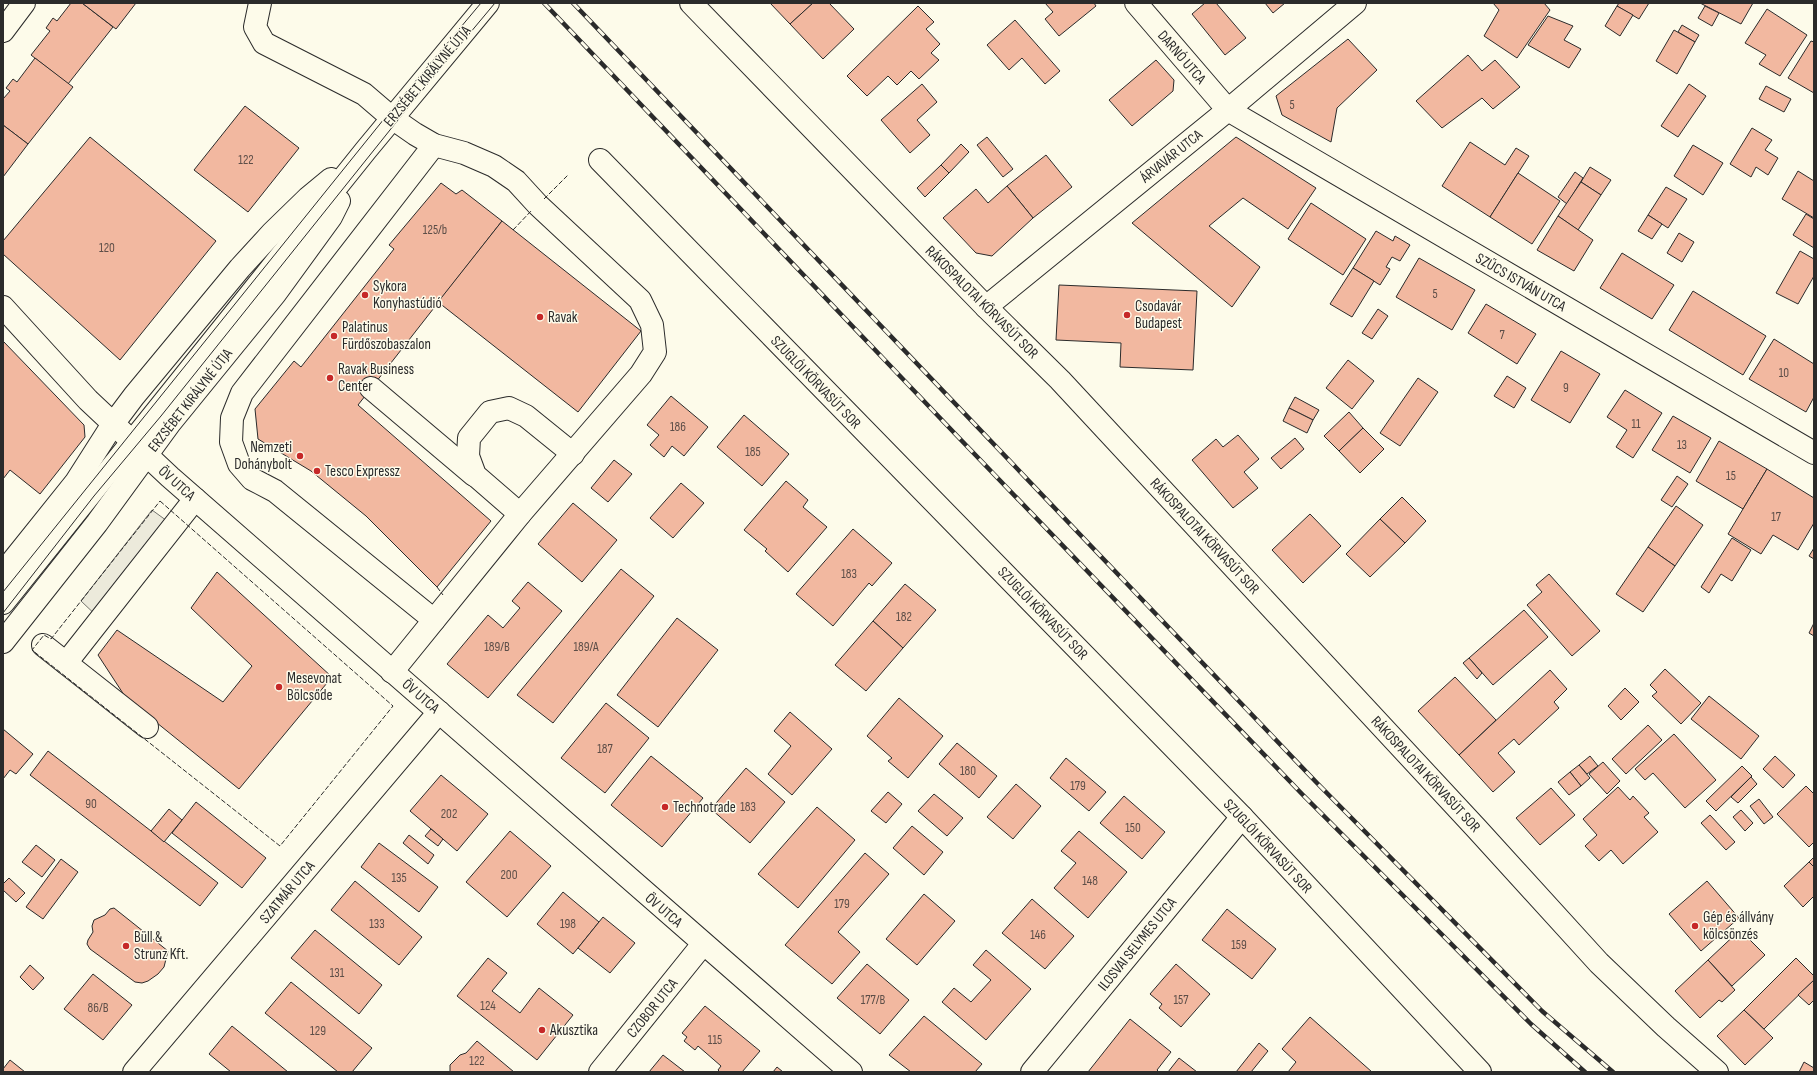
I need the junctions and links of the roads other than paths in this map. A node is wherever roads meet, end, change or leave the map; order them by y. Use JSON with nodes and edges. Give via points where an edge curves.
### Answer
{"nodes":[{"id":1,"x":24,"y":3,"type":"edge"},
{"id":2,"x":260,"y":3,"type":"edge"},
{"id":3,"x":488,"y":3,"type":"edge"},
{"id":4,"x":691,"y":3,"type":"edge"},
{"id":5,"x":1136,"y":3,"type":"edge"},
{"id":6,"x":1355,"y":3,"type":"edge"},
{"id":7,"x":3,"y":31,"type":"edge"},
{"id":8,"x":1228,"y":110,"type":"junction"},
{"id":9,"x":392,"y":118,"type":"junction"},
{"id":10,"x":434,"y":144,"type":"junction"},
{"id":11,"x":366,"y":150,"type":"junction"},
{"id":12,"x":600,"y":160,"type":"dead end"},
{"id":13,"x":3,"y":307,"type":"edge"},
{"id":14,"x":986,"y":307,"type":"junction"},
{"id":15,"x":371,"y":388,"type":"dead end"},
{"id":16,"x":114,"y":424,"type":"junction"},
{"id":17,"x":139,"y":449,"type":"junction"},
{"id":18,"x":1814,"y":453,"type":"edge"},
{"id":19,"x":573,"y":454,"type":"junction"},
{"id":20,"x":475,"y":475,"type":"junction"},
{"id":21,"x":195,"y":499,"type":"junction"},
{"id":22,"x":520,"y":514,"type":"junction"},
{"id":23,"x":3,"y":573,"type":"edge"},
{"id":24,"x":3,"y":603,"type":"edge"},
{"id":25,"x":434,"y":620,"type":"junction"},
{"id":26,"x":3,"y":642,"type":"edge"},
{"id":27,"x":42,"y":645,"type":"dead end"},
{"id":28,"x":66,"y":663,"type":"junction"},
{"id":29,"x":392,"y":672,"type":"junction"},
{"id":30,"x":439,"y":712,"type":"junction"},
{"id":31,"x":146,"y":727,"type":"dead end"},
{"id":32,"x":1242,"y":817,"type":"junction"},
{"id":33,"x":703,"y":944,"type":"junction"},
{"id":34,"x":134,"y":1072,"type":"edge"},
{"id":35,"x":600,"y":1072,"type":"edge"},
{"id":36,"x":851,"y":1072,"type":"edge"},
{"id":37,"x":1032,"y":1072,"type":"edge"},
{"id":38,"x":1480,"y":1072,"type":"edge"},
{"id":39,"x":1717,"y":1072,"type":"edge"}],
"edges":[{"from":1,"to":7,"type":"street"},
{"from":2,"to":9,"type":"street","via":[[255,27],[264,43],[364,94]]},
{"from":3,"to":9,"type":"street","name":"ERZSÉBET KIRÁLYNÉ ÚTJA"},
{"from":4,"to":14,"type":"street","name":"RÁKOSPALOTAI KÖRVASÚT SOR"},
{"from":5,"to":8,"type":"street","name":"DARNÓ UTCA"},
{"from":6,"to":8,"type":"street","name":"ÁRVAVÁR UTCA"},
{"from":8,"to":14,"type":"street","name":"ÁRVAVÁR UTCA"},
{"from":8,"to":18,"type":"street","name":"SZŰCS ISTVÁN UTCA"},
{"from":9,"to":10,"type":"street"},
{"from":9,"to":11,"type":"street","name":"ERZSÉBET KIRÁLYNÉ ÚTJA"},
{"from":10,"to":19,"type":"street","via":[[494,166],[516,182],[640,300],[652,325],[655,352],[641,374]]},
{"from":10,"to":25,"type":"street","via":[[242,393],[232,418],[231,442],[239,464],[252,479],[275,491]]},
{"from":11,"to":16,"type":"street","name":"ERZSÉBET KIRÁLYNÉ ÚTJA","via":[[308,198],[267,238],[134,396]]},
{"from":11,"to":17,"type":"street","name":"ERZSÉBET KIRÁLYNÉ ÚTJA","via":[[331,217],[304,256],[170,423]]},
{"from":12,"to":32,"type":"street","name":"SZUGLÓI KÖRVASÚT SOR"},
{"from":13,"to":16,"type":"street","name":"ÖV UTCA","via":[[88,400]]},
{"from":14,"to":39,"type":"street","name":"RÁKOSPALOTAI KÖRVASÚT SOR","via":[[1060,380],[1598,963]]},
{"from":15,"to":20,"type":"street"},
{"from":16,"to":17,"type":"street","name":"ÖV UTCA"},
{"from":16,"to":23,"type":"street","name":"ERZSÉBET KIRÁLYNÉ ÚTJA","via":[[76,482]]},
{"from":17,"to":21,"type":"street","name":"ÖV UTCA"},
{"from":17,"to":24,"type":"street","name":"ERZSÉBET KIRÁLYNÉ ÚTJA"},
{"from":17,"to":26,"type":"street","name":"ERZSÉBET KIRÁLYNÉ ÚTJA","via":[[97,523]]},
{"from":19,"to":20,"type":"street","via":[[526,416],[509,408],[490,412],[470,438],[468,456]]},
{"from":19,"to":22,"type":"street"},
{"from":20,"to":22,"type":"street"},
{"from":21,"to":28,"type":"street"},
{"from":21,"to":29,"type":"street","name":"ÖV UTCA"},
{"from":22,"to":25,"type":"street"},
{"from":25,"to":29,"type":"street"},
{"from":27,"to":28,"type":"street"},
{"from":28,"to":31,"type":"street"},
{"from":29,"to":30,"type":"street","name":"ÖV UTCA"},
{"from":30,"to":33,"type":"street","name":"ÖV UTCA"},
{"from":30,"to":34,"type":"street","name":"SZATMÁR UTCA"},
{"from":32,"to":37,"type":"street","name":"ILOSVAI SELYMES UTCA"},
{"from":32,"to":38,"type":"street","name":"SZUGLÓI KÖRVASÚT SOR"},
{"from":33,"to":35,"type":"street","name":"CZOBOR UTCA"},
{"from":33,"to":36,"type":"street","name":"ÖV UTCA"}]}
